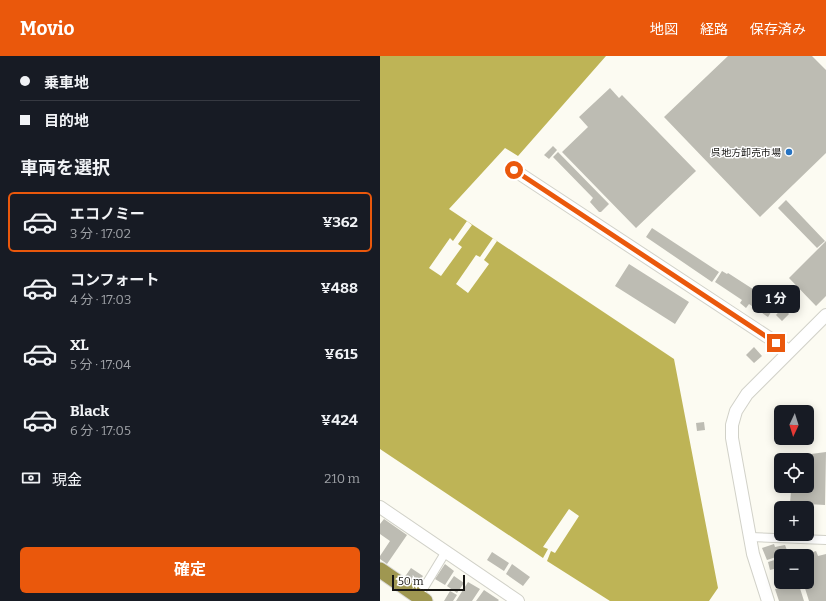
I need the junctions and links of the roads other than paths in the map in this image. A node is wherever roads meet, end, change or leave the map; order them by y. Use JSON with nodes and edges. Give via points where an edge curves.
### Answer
{"nodes":[{"id":1,"x":514,"y":170,"type":"dead end"},
{"id":2,"x":826,"y":315,"type":"edge"},
{"id":3,"x":789,"y":352,"type":"junction"},
{"id":4,"x":380,"y":507,"type":"edge"},
{"id":5,"x":750,"y":537,"type":"junction"},
{"id":6,"x":826,"y":540,"type":"edge"},
{"id":7,"x":445,"y":553,"type":"junction"},
{"id":8,"x":380,"y":570,"type":"edge"},
{"id":9,"x":420,"y":599,"type":"edge"},
{"id":10,"x":518,"y":601,"type":"edge"},
{"id":11,"x":768,"y":601,"type":"edge"}],
"edges":[{"from":1,"to":3,"type":"street"},
{"from":2,"to":3,"type":"street"},
{"from":3,"to":5,"type":"street","via":[[747,394],[736,411],[732,425],[732,438]]},
{"from":4,"to":7,"type":"street"},
{"from":5,"to":6,"type":"street"},
{"from":5,"to":11,"type":"street"},
{"from":7,"to":9,"type":"street"},
{"from":7,"to":10,"type":"street"},
{"from":8,"to":9,"type":"highway"}]}
